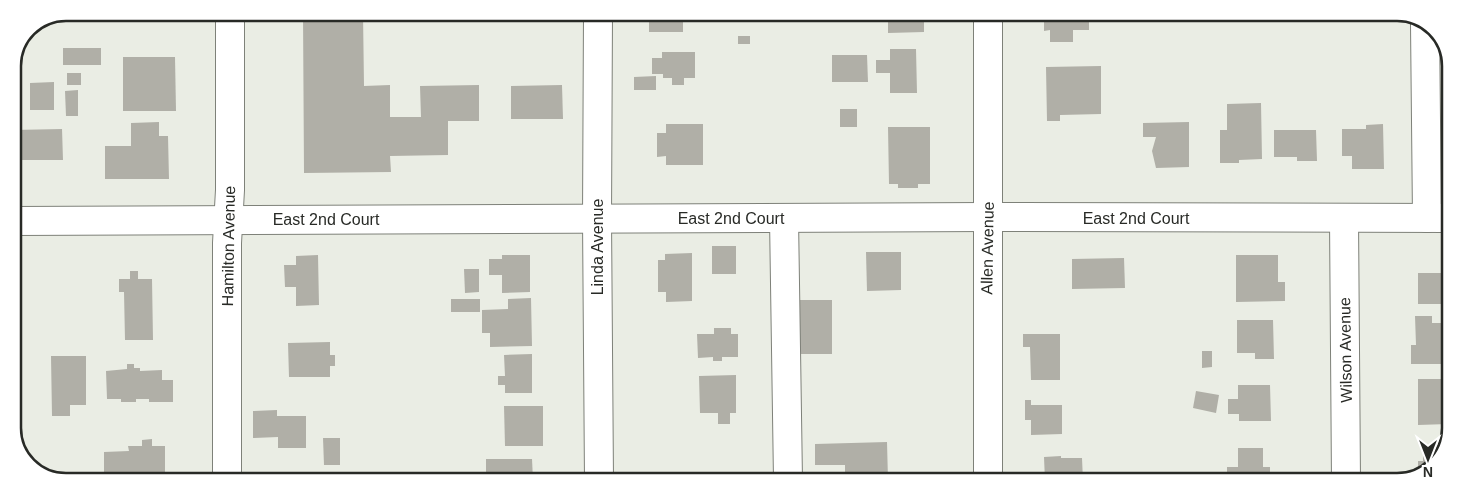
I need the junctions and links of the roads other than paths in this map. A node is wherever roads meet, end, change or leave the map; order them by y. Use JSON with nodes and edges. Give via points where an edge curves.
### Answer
{"nodes":[{"id":1,"x":230,"y":21,"type":"edge"},
{"id":2,"x":598,"y":21,"type":"edge"},
{"id":3,"x":988,"y":21,"type":"edge"},
{"id":4,"x":1427,"y":32,"type":"edge"},
{"id":5,"x":987,"y":217,"type":"junction"},
{"id":6,"x":597,"y":218,"type":"junction"},
{"id":7,"x":784,"y":218,"type":"junction"},
{"id":8,"x":1344,"y":218,"type":"junction"},
{"id":9,"x":1438,"y":218,"type":"edge"},
{"id":10,"x":228,"y":220,"type":"junction"},
{"id":11,"x":21,"y":221,"type":"edge"},
{"id":12,"x":228,"y":473,"type":"edge"},
{"id":13,"x":599,"y":473,"type":"edge"},
{"id":14,"x":788,"y":473,"type":"edge"},
{"id":15,"x":988,"y":473,"type":"edge"},
{"id":16,"x":1346,"y":473,"type":"edge"}],
"edges":[{"from":1,"to":10,"type":"street","name":"Hamilton Avenue"},
{"from":2,"to":6,"type":"street","name":"Linda Avenue"},
{"from":3,"to":5,"type":"street","name":"Allen Avenue"},
{"from":4,"to":9,"type":"street"},
{"from":5,"to":7,"type":"street","name":"East 2nd Court"},
{"from":5,"to":8,"type":"street","name":"East 2nd Court"},
{"from":5,"to":15,"type":"street","name":"Allen Avenue"},
{"from":6,"to":7,"type":"street","name":"East 2nd Court"},
{"from":6,"to":10,"type":"street","name":"East 2nd Court"},
{"from":6,"to":13,"type":"street","name":"Linda Avenue"},
{"from":7,"to":14,"type":"street"},
{"from":8,"to":9,"type":"street","name":"East 2nd Court"},
{"from":8,"to":16,"type":"street","name":"Wilson Avenue"},
{"from":10,"to":11,"type":"street","name":"East 2nd Court"},
{"from":10,"to":12,"type":"street","name":"Hamilton Avenue"}]}
